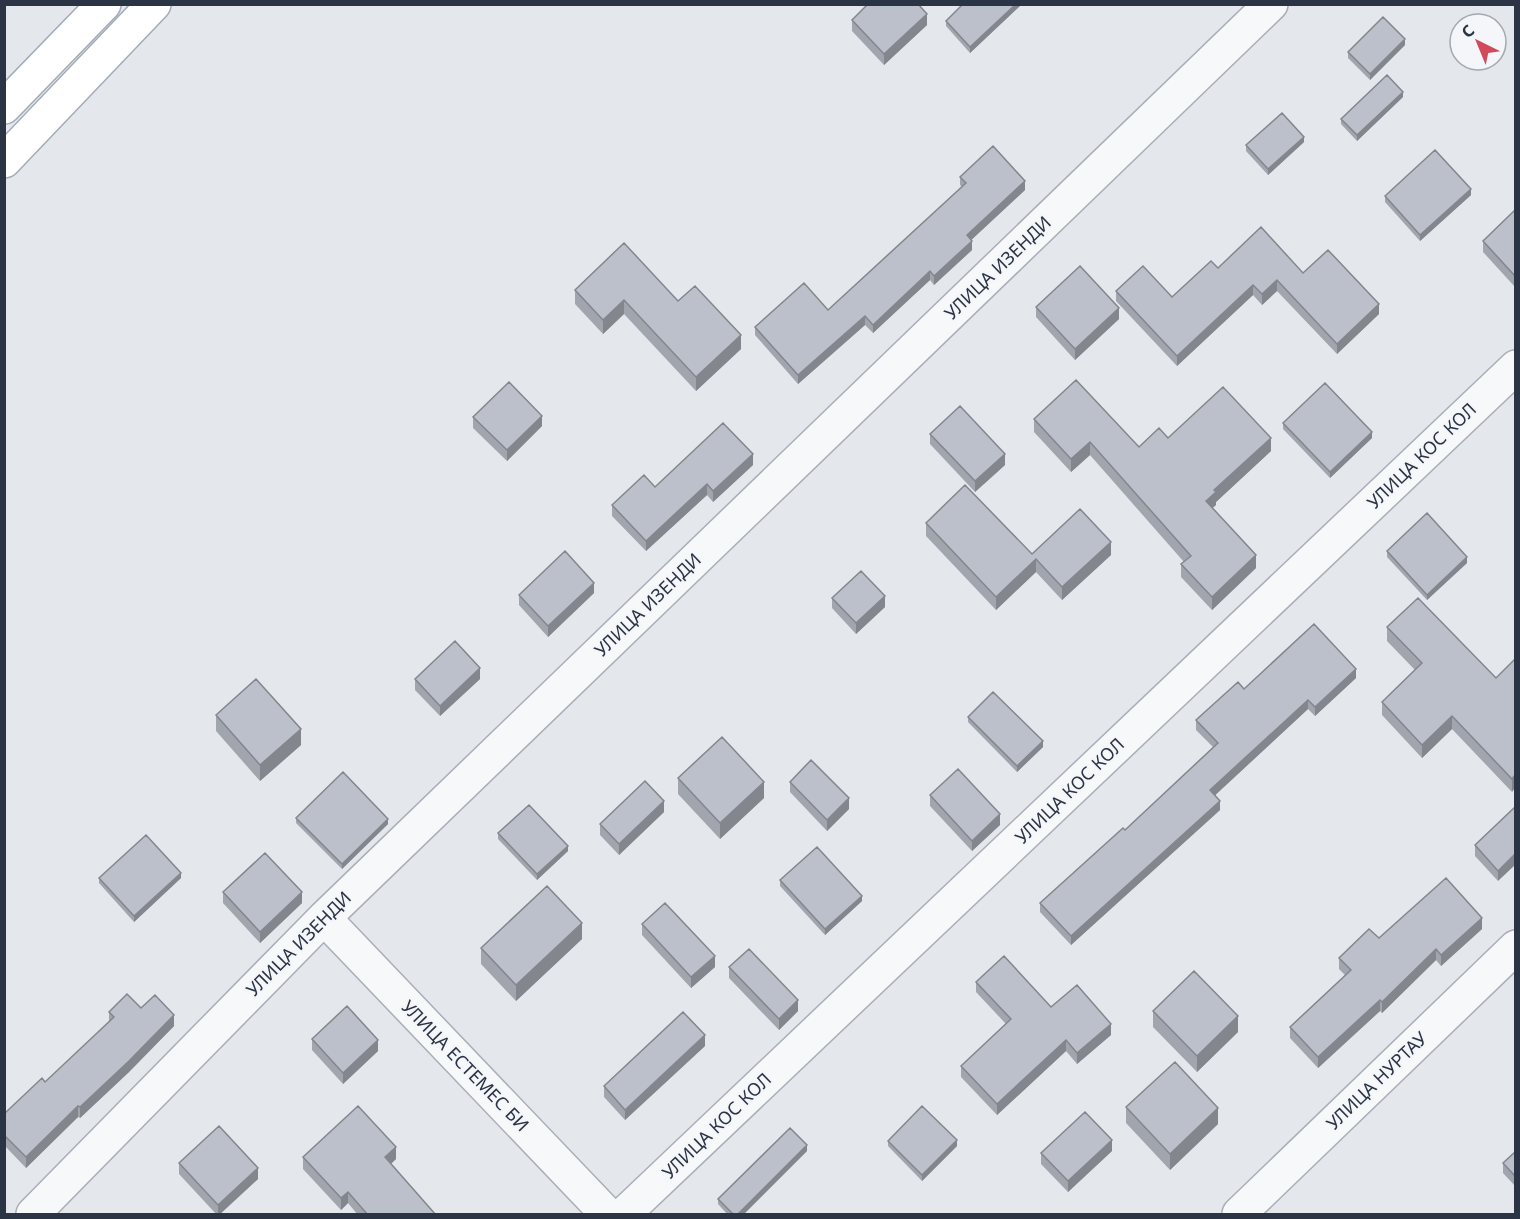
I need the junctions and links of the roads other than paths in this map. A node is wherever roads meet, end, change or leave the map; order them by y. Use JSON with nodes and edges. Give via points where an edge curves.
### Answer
{"nodes":[{"id":1,"x":104,"y":4,"type":"edge"},
{"id":2,"x":154,"y":4,"type":"edge"},
{"id":3,"x":1271,"y":4,"type":"edge"},
{"id":4,"x":4,"y":107,"type":"edge"},
{"id":5,"x":4,"y":161,"type":"edge"},
{"id":6,"x":1515,"y":367,"type":"edge"},
{"id":7,"x":324,"y":918,"type":"junction"},
{"id":8,"x":1515,"y":947,"type":"edge"},
{"id":9,"x":33,"y":1215,"type":"edge"},
{"id":10,"x":607,"y":1215,"type":"edge"},
{"id":11,"x":624,"y":1215,"type":"edge"},
{"id":12,"x":1239,"y":1215,"type":"edge"}],
"edges":[{"from":1,"to":4,"type":"main road"},
{"from":2,"to":5,"type":"main road"},
{"from":3,"to":7,"type":"street","name":"УЛИЦА ИЗЕНДИ"},
{"from":6,"to":11,"type":"street","name":"УЛИЦА КОС КОЛ"},
{"from":7,"to":9,"type":"street","name":"УЛИЦА ИЗЕНДИ"},
{"from":7,"to":10,"type":"street","name":"УЛИЦА ЕСТЕМЕС БИ"},
{"from":8,"to":12,"type":"street","name":"УЛИЦА НУРТАУ"}]}
